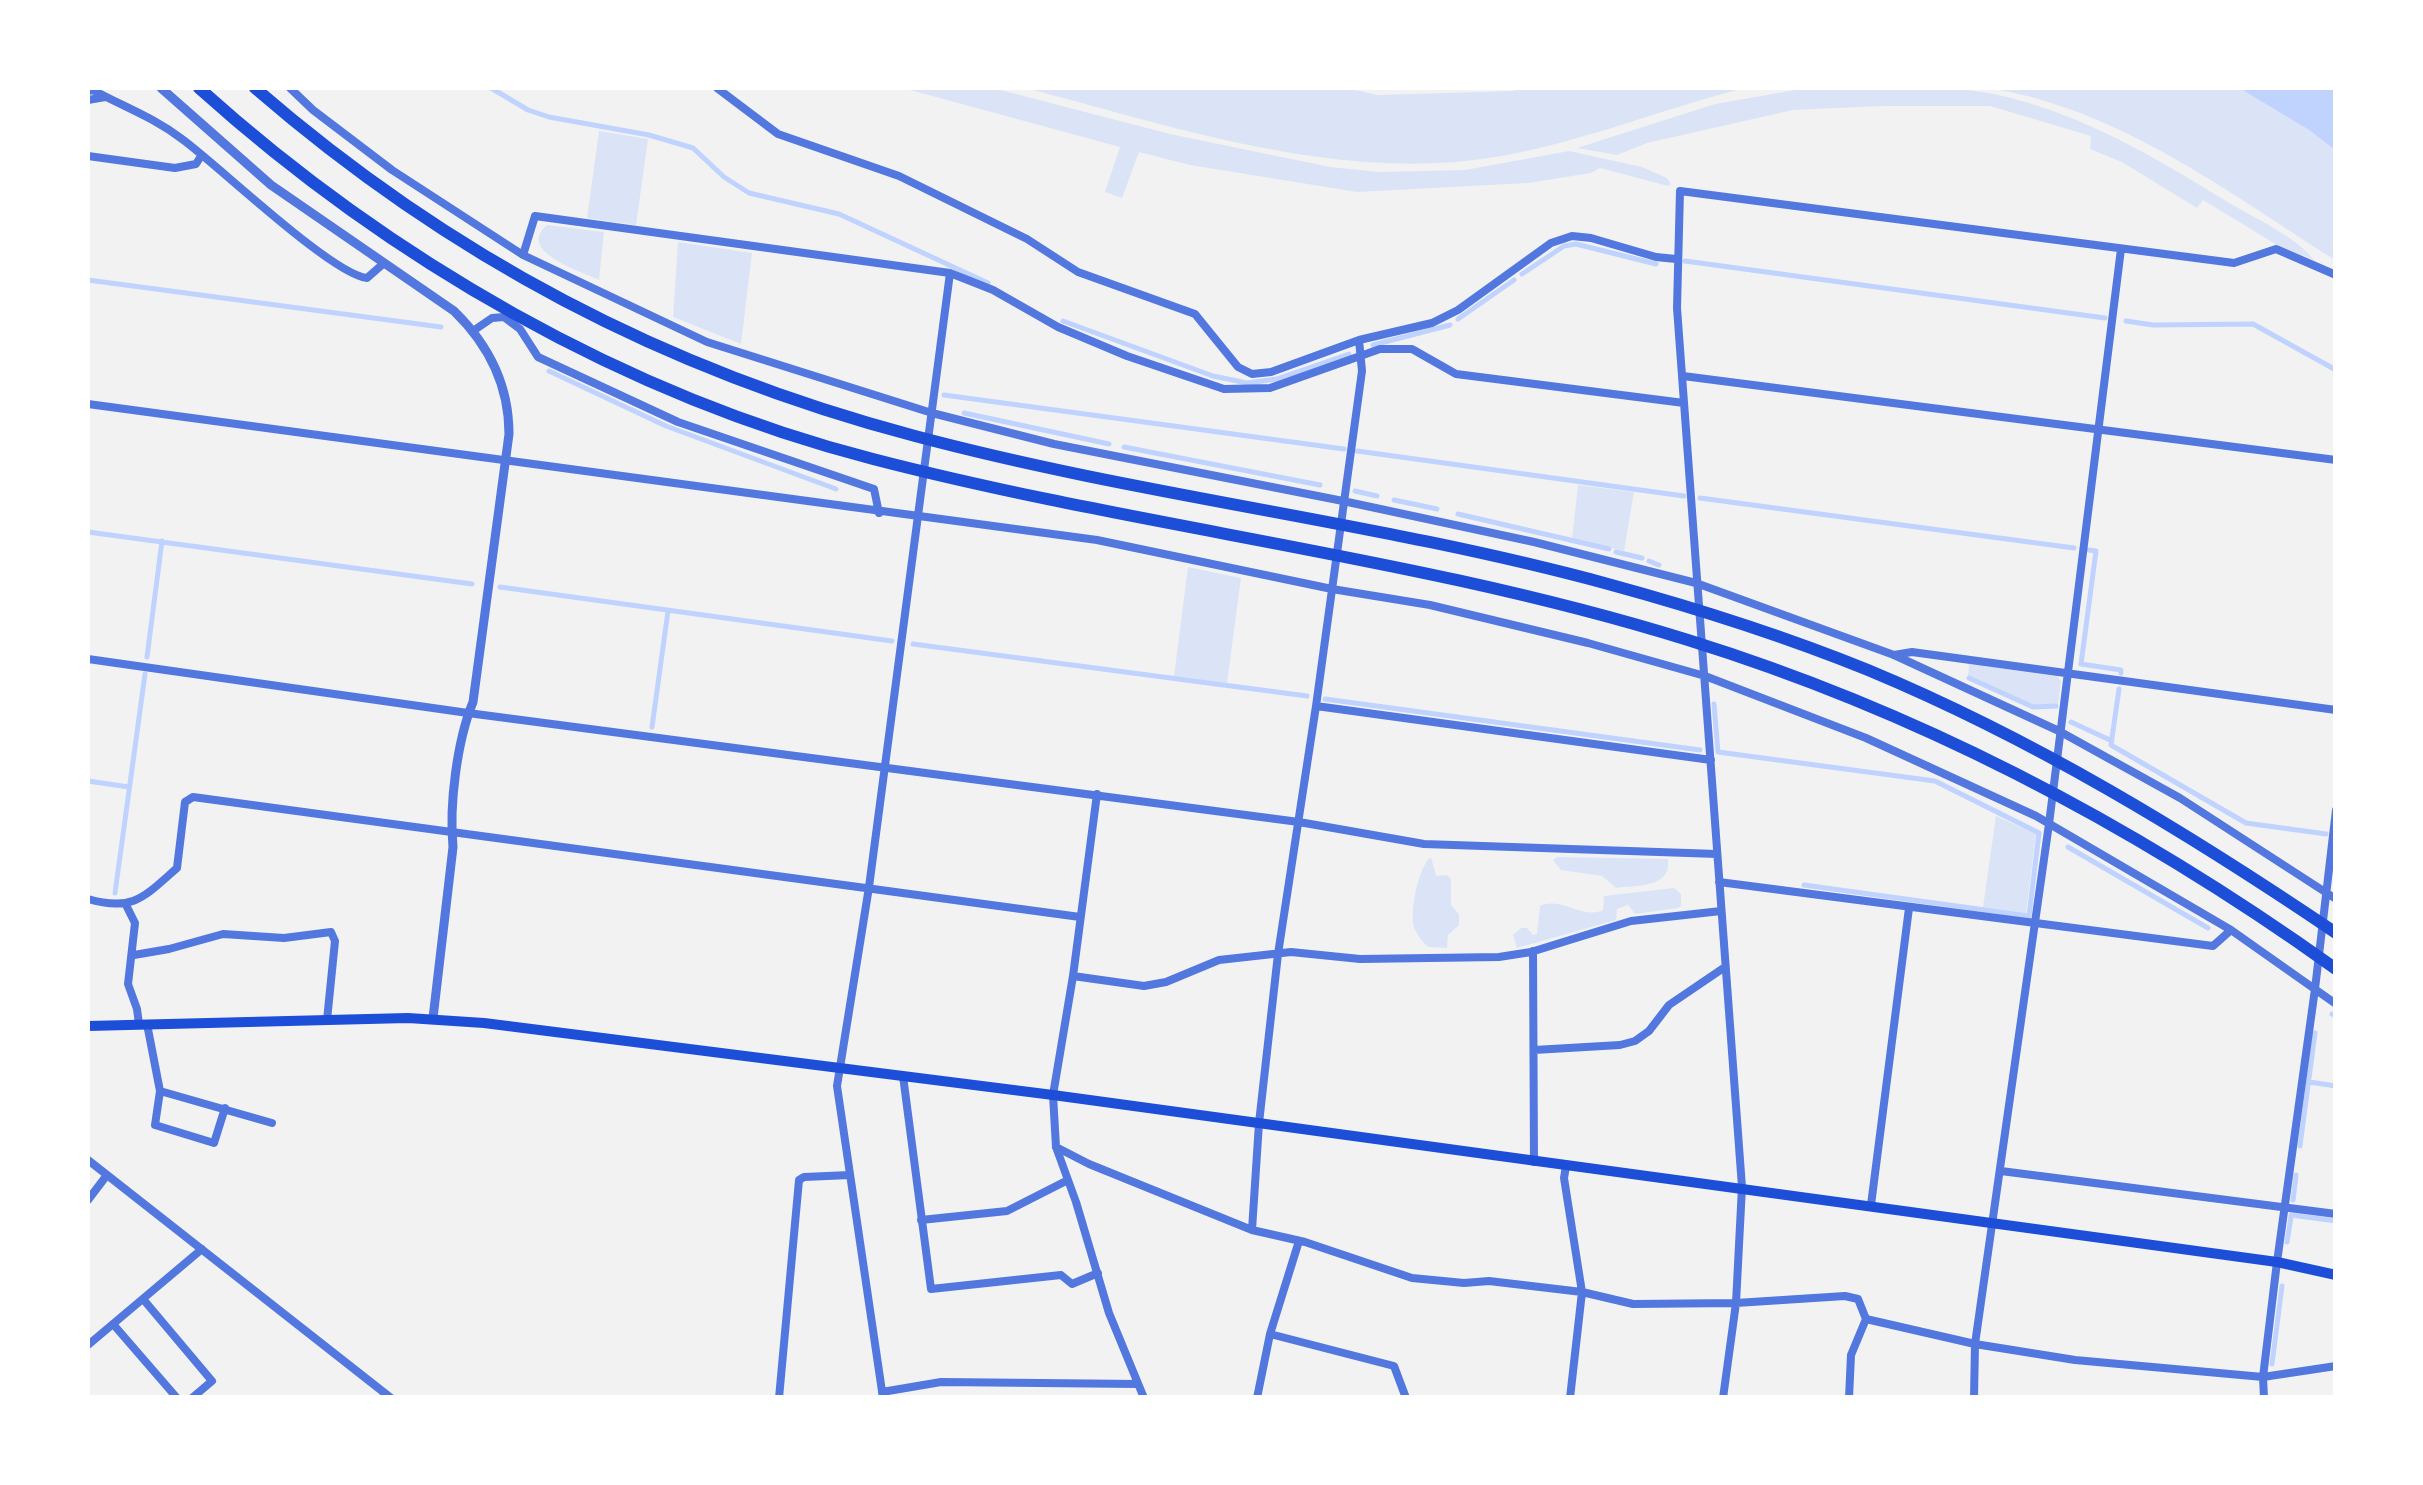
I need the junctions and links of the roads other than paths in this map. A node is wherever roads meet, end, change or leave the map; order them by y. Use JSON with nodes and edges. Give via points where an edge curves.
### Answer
{"nodes":[{"id":1,"x":162,"y":88,"type":"edge"},
{"id":2,"x":199,"y":88,"type":"edge"},
{"id":3,"x":254,"y":88,"type":"edge"},
{"id":4,"x":290,"y":88,"type":"edge"},
{"id":5,"x":717,"y":88,"type":"edge"},
{"id":6,"x":88,"y":91,"type":"edge"},
{"id":7,"x":105,"y":97,"type":"junction"},
{"id":8,"x":88,"y":100,"type":"edge"},
{"id":9,"x":146,"y":101,"type":"dead end"},
{"id":10,"x":139,"y":110,"type":"junction"},
{"id":11,"x":88,"y":156,"type":"edge"},
{"id":12,"x":201,"y":156,"type":"junction"},
{"id":13,"x":2121,"y":249,"type":"junction"},
{"id":14,"x":523,"y":255,"type":"junction"},
{"id":15,"x":1676,"y":260,"type":"junction"},
{"id":16,"x":383,"y":264,"type":"junction"},
{"id":17,"x":950,"y":274,"type":"junction"},
{"id":18,"x":2336,"y":275,"type":"edge"},
{"id":19,"x":474,"y":331,"type":"junction"},
{"id":20,"x":1359,"y":340,"type":"junction"},
{"id":21,"x":1362,"y":354,"type":"junction"},
{"id":22,"x":1684,"y":376,"type":"junction"},
{"id":23,"x":1684,"y":403,"type":"junction"},
{"id":24,"x":88,"y":404,"type":"edge"},
{"id":25,"x":932,"y":413,"type":"junction"},
{"id":26,"x":2100,"y":428,"type":"junction"},
{"id":27,"x":2336,"y":460,"type":"edge"},
{"id":28,"x":505,"y":462,"type":"junction"},
{"id":29,"x":1343,"y":500,"type":"junction"},
{"id":30,"x":879,"y":512,"type":"junction"},
{"id":31,"x":918,"y":516,"type":"junction"},
{"id":32,"x":1696,"y":584,"type":"junction"},
{"id":33,"x":1332,"y":588,"type":"junction"},
{"id":34,"x":1894,"y":655,"type":"junction"},
{"id":35,"x":88,"y":659,"type":"edge"},
{"id":36,"x":2068,"y":672,"type":"junction"},
{"id":37,"x":1705,"y":676,"type":"junction"},
{"id":38,"x":1316,"y":706,"type":"junction"},
{"id":39,"x":2336,"y":710,"type":"edge"},
{"id":40,"x":468,"y":713,"type":"junction"},
{"id":41,"x":2059,"y":731,"type":"junction"},
{"id":42,"x":1711,"y":760,"type":"junction"},
{"id":43,"x":886,"y":766,"type":"junction"},
{"id":44,"x":1096,"y":794,"type":"junction"},
{"id":45,"x":2336,"y":810,"type":"edge"},
{"id":46,"x":1299,"y":822,"type":"junction"},
{"id":47,"x":2050,"y":824,"type":"junction"},
{"id":48,"x":452,"y":834,"type":"junction"},
{"id":49,"x":1718,"y":854,"type":"junction"},
{"id":50,"x":1719,"y":882,"type":"junction"},
{"id":51,"x":870,"y":887,"type":"junction"},
{"id":52,"x":2324,"y":891,"type":"junction"},
{"id":53,"x":2336,"y":899,"type":"edge"},
{"id":54,"x":88,"y":900,"type":"edge"},
{"id":55,"x":126,"y":906,"type":"junction"},
{"id":56,"x":1909,"y":908,"type":"junction"},
{"id":57,"x":1721,"y":911,"type":"junction"},
{"id":58,"x":1080,"y":916,"type":"junction"},
{"id":59,"x":2034,"y":922,"type":"junction"},
{"id":60,"x":2232,"y":930,"type":"junction"},
{"id":61,"x":2336,"y":933,"type":"edge"},
{"id":62,"x":1533,"y":951,"type":"junction"},
{"id":63,"x":1278,"y":954,"type":"junction"},
{"id":64,"x":134,"y":955,"type":"junction"},
{"id":65,"x":1725,"y":968,"type":"junction"},
{"id":66,"x":2336,"y":969,"type":"edge"},
{"id":67,"x":1073,"y":976,"type":"junction"},
{"id":68,"x":2316,"y":989,"type":"junction"},
{"id":69,"x":2336,"y":1004,"type":"edge"},
{"id":70,"x":433,"y":1018,"type":"junction"},
{"id":71,"x":327,"y":1020,"type":"junction"},
{"id":72,"x":143,"y":1024,"type":"junction"},
{"id":73,"x":88,"y":1026,"type":"edge"},
{"id":74,"x":1534,"y":1050,"type":"junction"},
{"id":75,"x":841,"y":1068,"type":"junction"},
{"id":76,"x":903,"y":1076,"type":"junction"},
{"id":77,"x":160,"y":1090,"type":"junction"},
{"id":78,"x":1053,"y":1095,"type":"junction"},
{"id":79,"x":224,"y":1108,"type":"junction"},
{"id":80,"x":272,"y":1123,"type":"dead end"},
{"id":81,"x":1259,"y":1123,"type":"junction"},
{"id":82,"x":1056,"y":1147,"type":"junction"},
{"id":83,"x":88,"y":1160,"type":"edge"},
{"id":84,"x":1534,"y":1162,"type":"junction"},
{"id":85,"x":1566,"y":1166,"type":"junction"},
{"id":86,"x":2000,"y":1171,"type":"junction"},
{"id":87,"x":850,"y":1174,"type":"junction"},
{"id":88,"x":107,"y":1176,"type":"junction"},
{"id":89,"x":1068,"y":1180,"type":"junction"},
{"id":90,"x":1742,"y":1187,"type":"junction"},
{"id":91,"x":88,"y":1200,"type":"edge"},
{"id":92,"x":1871,"y":1205,"type":"junction"},
{"id":93,"x":2285,"y":1207,"type":"junction"},
{"id":94,"x":2336,"y":1214,"type":"edge"},
{"id":95,"x":921,"y":1220,"type":"junction"},
{"id":96,"x":1994,"y":1222,"type":"junction"},
{"id":97,"x":1252,"y":1230,"type":"junction"},
{"id":98,"x":1299,"y":1241,"type":"junction"},
{"id":99,"x":202,"y":1249,"type":"junction"},
{"id":100,"x":2277,"y":1262,"type":"junction"},
{"id":101,"x":1098,"y":1274,"type":"junction"},
{"id":102,"x":2336,"y":1275,"type":"edge"},
{"id":103,"x":1582,"y":1292,"type":"junction"},
{"id":104,"x":143,"y":1299,"type":"junction"},
{"id":105,"x":1736,"y":1304,"type":"junction"},
{"id":106,"x":1866,"y":1320,"type":"junction"},
{"id":107,"x":114,"y":1324,"type":"junction"},
{"id":108,"x":1270,"y":1334,"type":"junction"},
{"id":109,"x":88,"y":1344,"type":"edge"},
{"id":110,"x":1976,"y":1344,"type":"junction"},
{"id":111,"x":2336,"y":1366,"type":"edge"},
{"id":112,"x":2263,"y":1376,"type":"junction"},
{"id":113,"x":1138,"y":1384,"type":"junction"},
{"id":114,"x":1071,"y":1386,"type":"junction"},
{"id":115,"x":882,"y":1394,"type":"edge"},
{"id":116,"x":177,"y":1398,"type":"edge"},
{"id":117,"x":192,"y":1398,"type":"edge"},
{"id":118,"x":392,"y":1398,"type":"edge"},
{"id":119,"x":779,"y":1398,"type":"edge"},
{"id":120,"x":1072,"y":1398,"type":"edge"},
{"id":121,"x":1144,"y":1398,"type":"edge"},
{"id":122,"x":1257,"y":1398,"type":"edge"},
{"id":123,"x":1406,"y":1398,"type":"edge"},
{"id":124,"x":1570,"y":1398,"type":"edge"},
{"id":125,"x":1723,"y":1398,"type":"edge"},
{"id":126,"x":1849,"y":1398,"type":"edge"},
{"id":127,"x":1974,"y":1398,"type":"edge"},
{"id":128,"x":2264,"y":1398,"type":"edge"}],
"edges":[{"from":1,"to":16,"type":"street","via":[[271,185]]},
{"from":2,"to":66,"type":"highway","via":[[269,148],[458,280],[594,354],[700,401],[868,458],[1020,495],[1477,583],[1691,640],[1867,706],[2078,806]]},
{"from":3,"to":61,"type":"highway","via":[[453,239],[664,350],[914,436],[1511,559],[1787,640],[2009,737],[2206,846]]},
{"from":4,"to":14,"type":"street","via":[[392,170]]},
{"from":5,"to":20,"type":"street","via":[[778,134],[899,176],[1078,272],[1195,314],[1238,368],[1252,374]]},
{"from":6,"to":7,"type":"street"},
{"from":7,"to":8,"type":"street"},
{"from":7,"to":10,"type":"street"},
{"from":9,"to":10,"type":"street"},
{"from":10,"to":12,"type":"street"},
{"from":11,"to":12,"type":"street","via":[[174,168],[196,164]]},
{"from":12,"to":16,"type":"street","via":[[351,273],[367,278]]},
{"from":13,"to":15,"type":"street","via":[[1680,191]]},
{"from":13,"to":18,"type":"street","via":[[2234,262],[2276,250]]},
{"from":13,"to":26,"type":"street"},
{"from":14,"to":17,"type":"street","via":[[534,216]]},
{"from":14,"to":25,"type":"street","via":[[707,342]]},
{"from":15,"to":20,"type":"street","via":[[1572,236],[1445,317]]},
{"from":15,"to":22,"type":"street"},
{"from":16,"to":19,"type":"street"},
{"from":17,"to":21,"type":"street","via":[[1076,334],[1224,389],[1283,385]]},
{"from":17,"to":25,"type":"street"},
{"from":19,"to":28,"type":"street","via":[[505,390]]},
{"from":19,"to":30,"type":"street","via":[[504,317],[538,357],[678,422],[874,489]]},
{"from":20,"to":21,"type":"street"},
{"from":21,"to":23,"type":"street","via":[[1412,349],[1456,374]]},
{"from":21,"to":29,"type":"street"},
{"from":22,"to":23,"type":"street"},
{"from":22,"to":26,"type":"street"},
{"from":23,"to":32,"type":"street"},
{"from":24,"to":28,"type":"street"},
{"from":25,"to":29,"type":"street","via":[[1054,444]]},
{"from":25,"to":31,"type":"street"},
{"from":26,"to":27,"type":"street"},
{"from":26,"to":36,"type":"street"},
{"from":28,"to":30,"type":"street"},
{"from":28,"to":40,"type":"street"},
{"from":29,"to":32,"type":"street"},
{"from":29,"to":33,"type":"street"},
{"from":30,"to":31,"type":"street"},
{"from":31,"to":33,"type":"street","via":[[1098,540]]},
{"from":31,"to":43,"type":"street"},
{"from":32,"to":34,"type":"street"},
{"from":32,"to":37,"type":"street"},
{"from":33,"to":37,"type":"street","via":[[1430,605]]},
{"from":33,"to":38,"type":"street"},
{"from":34,"to":36,"type":"street"},
{"from":34,"to":41,"type":"street"},
{"from":35,"to":40,"type":"street"},
{"from":36,"to":39,"type":"street"},
{"from":36,"to":41,"type":"street"},
{"from":37,"to":42,"type":"street"},
{"from":37,"to":47,"type":"street","via":[[1866,738]]},
{"from":38,"to":42,"type":"street"},
{"from":38,"to":46,"type":"street"},
{"from":40,"to":43,"type":"street"},
{"from":40,"to":48,"type":"street"},
{"from":41,"to":47,"type":"street"},
{"from":41,"to":52,"type":"street","via":[[2180,798]]},
{"from":42,"to":49,"type":"street"},
{"from":43,"to":44,"type":"street"},
{"from":43,"to":51,"type":"street"},
{"from":44,"to":46,"type":"street"},
{"from":44,"to":58,"type":"street"},
{"from":45,"to":52,"type":"street"},
{"from":46,"to":49,"type":"street","via":[[1424,844]]},
{"from":46,"to":63,"type":"street"},
{"from":47,"to":59,"type":"street"},
{"from":47,"to":60,"type":"street"},
{"from":48,"to":51,"type":"street"},
{"from":48,"to":55,"type":"street","via":[[192,797],[185,802],[176,868]]},
{"from":48,"to":70,"type":"street"},
{"from":49,"to":50,"type":"street"},
{"from":50,"to":56,"type":"street"},
{"from":50,"to":57,"type":"street"},
{"from":51,"to":58,"type":"street"},
{"from":51,"to":75,"type":"street"},
{"from":52,"to":53,"type":"street"},
{"from":52,"to":68,"type":"street"},
{"from":54,"to":55,"type":"street"},
{"from":55,"to":64,"type":"street","via":[[135,923]]},
{"from":56,"to":59,"type":"street"},
{"from":56,"to":92,"type":"street"},
{"from":57,"to":62,"type":"street","via":[[1631,921]]},
{"from":57,"to":65,"type":"street"},
{"from":58,"to":67,"type":"street"},
{"from":59,"to":60,"type":"street","via":[[2214,946]]},
{"from":59,"to":86,"type":"street"},
{"from":60,"to":68,"type":"street"},
{"from":62,"to":63,"type":"street","via":[[1360,959]]},
{"from":62,"to":74,"type":"street"},
{"from":63,"to":67,"type":"street","via":[[1219,960],[1144,986]]},
{"from":63,"to":81,"type":"street"},
{"from":64,"to":71,"type":"street","via":[[222,934],[284,938],[331,932]]},
{"from":64,"to":72,"type":"street","via":[[128,984]]},
{"from":65,"to":74,"type":"street","via":[[1669,1005],[1635,1041]]},
{"from":65,"to":90,"type":"street"},
{"from":67,"to":78,"type":"street"},
{"from":68,"to":69,"type":"street"},
{"from":68,"to":93,"type":"street"},
{"from":70,"to":71,"type":"main road"},
{"from":70,"to":75,"type":"main road"},
{"from":71,"to":72,"type":"main road"},
{"from":72,"to":73,"type":"main road"},
{"from":72,"to":77,"type":"street"},
{"from":74,"to":84,"type":"street"},
{"from":75,"to":76,"type":"main road"},
{"from":75,"to":87,"type":"street","via":[[837,1086]]},
{"from":76,"to":78,"type":"main road"},
{"from":76,"to":95,"type":"street"},
{"from":77,"to":79,"type":"street"},
{"from":77,"to":79,"type":"street","via":[[155,1125],[214,1143]]},
{"from":78,"to":81,"type":"main road"},
{"from":78,"to":82,"type":"street"},
{"from":79,"to":80,"type":"street"},
{"from":81,"to":84,"type":"main road"},
{"from":81,"to":97,"type":"street"},
{"from":82,"to":89,"type":"street"},
{"from":82,"to":97,"type":"street"},
{"from":83,"to":88,"type":"street"},
{"from":84,"to":85,"type":"main road"},
{"from":85,"to":90,"type":"main road"},
{"from":85,"to":103,"type":"street"},
{"from":86,"to":93,"type":"street"},
{"from":86,"to":96,"type":"street"},
{"from":87,"to":115,"type":"street"},
{"from":87,"to":119,"type":"street","via":[[798,1180]]},
{"from":88,"to":91,"type":"street"},
{"from":88,"to":99,"type":"street"},
{"from":89,"to":95,"type":"street","via":[[1007,1210]]},
{"from":89,"to":101,"type":"street"},
{"from":90,"to":92,"type":"main road"},
{"from":90,"to":105,"type":"street"},
{"from":92,"to":96,"type":"main road"},
{"from":93,"to":94,"type":"street"},
{"from":93,"to":100,"type":"street"},
{"from":95,"to":101,"type":"street","via":[[931,1289],[1041,1275],[1060,1275],[1072,1284]]},
{"from":96,"to":100,"type":"main road"},
{"from":96,"to":110,"type":"street"},
{"from":97,"to":98,"type":"street"},
{"from":98,"to":103,"type":"street","via":[[1412,1278]]},
{"from":98,"to":108,"type":"street"},
{"from":99,"to":104,"type":"street"},
{"from":99,"to":118,"type":"street"},
{"from":100,"to":102,"type":"main road"},
{"from":100,"to":112,"type":"street"},
{"from":101,"to":113,"type":"street"},
{"from":103,"to":105,"type":"street","via":[[1633,1304]]},
{"from":103,"to":124,"type":"street"},
{"from":104,"to":107,"type":"street"},
{"from":104,"to":117,"type":"street","via":[[212,1381]]},
{"from":105,"to":106,"type":"street","via":[[1844,1296],[1858,1299]]},
{"from":105,"to":125,"type":"street"},
{"from":106,"to":110,"type":"street"},
{"from":106,"to":126,"type":"street","via":[[1851,1354]]},
{"from":107,"to":109,"type":"street"},
{"from":107,"to":116,"type":"street"},
{"from":108,"to":122,"type":"street"},
{"from":108,"to":123,"type":"street","via":[[1394,1366]]},
{"from":110,"to":112,"type":"street"},
{"from":110,"to":127,"type":"street"},
{"from":111,"to":112,"type":"street"},
{"from":112,"to":128,"type":"street"},
{"from":113,"to":114,"type":"street"},
{"from":113,"to":121,"type":"street"},
{"from":114,"to":115,"type":"street","via":[[941,1382]]},
{"from":114,"to":120,"type":"street"}]}
